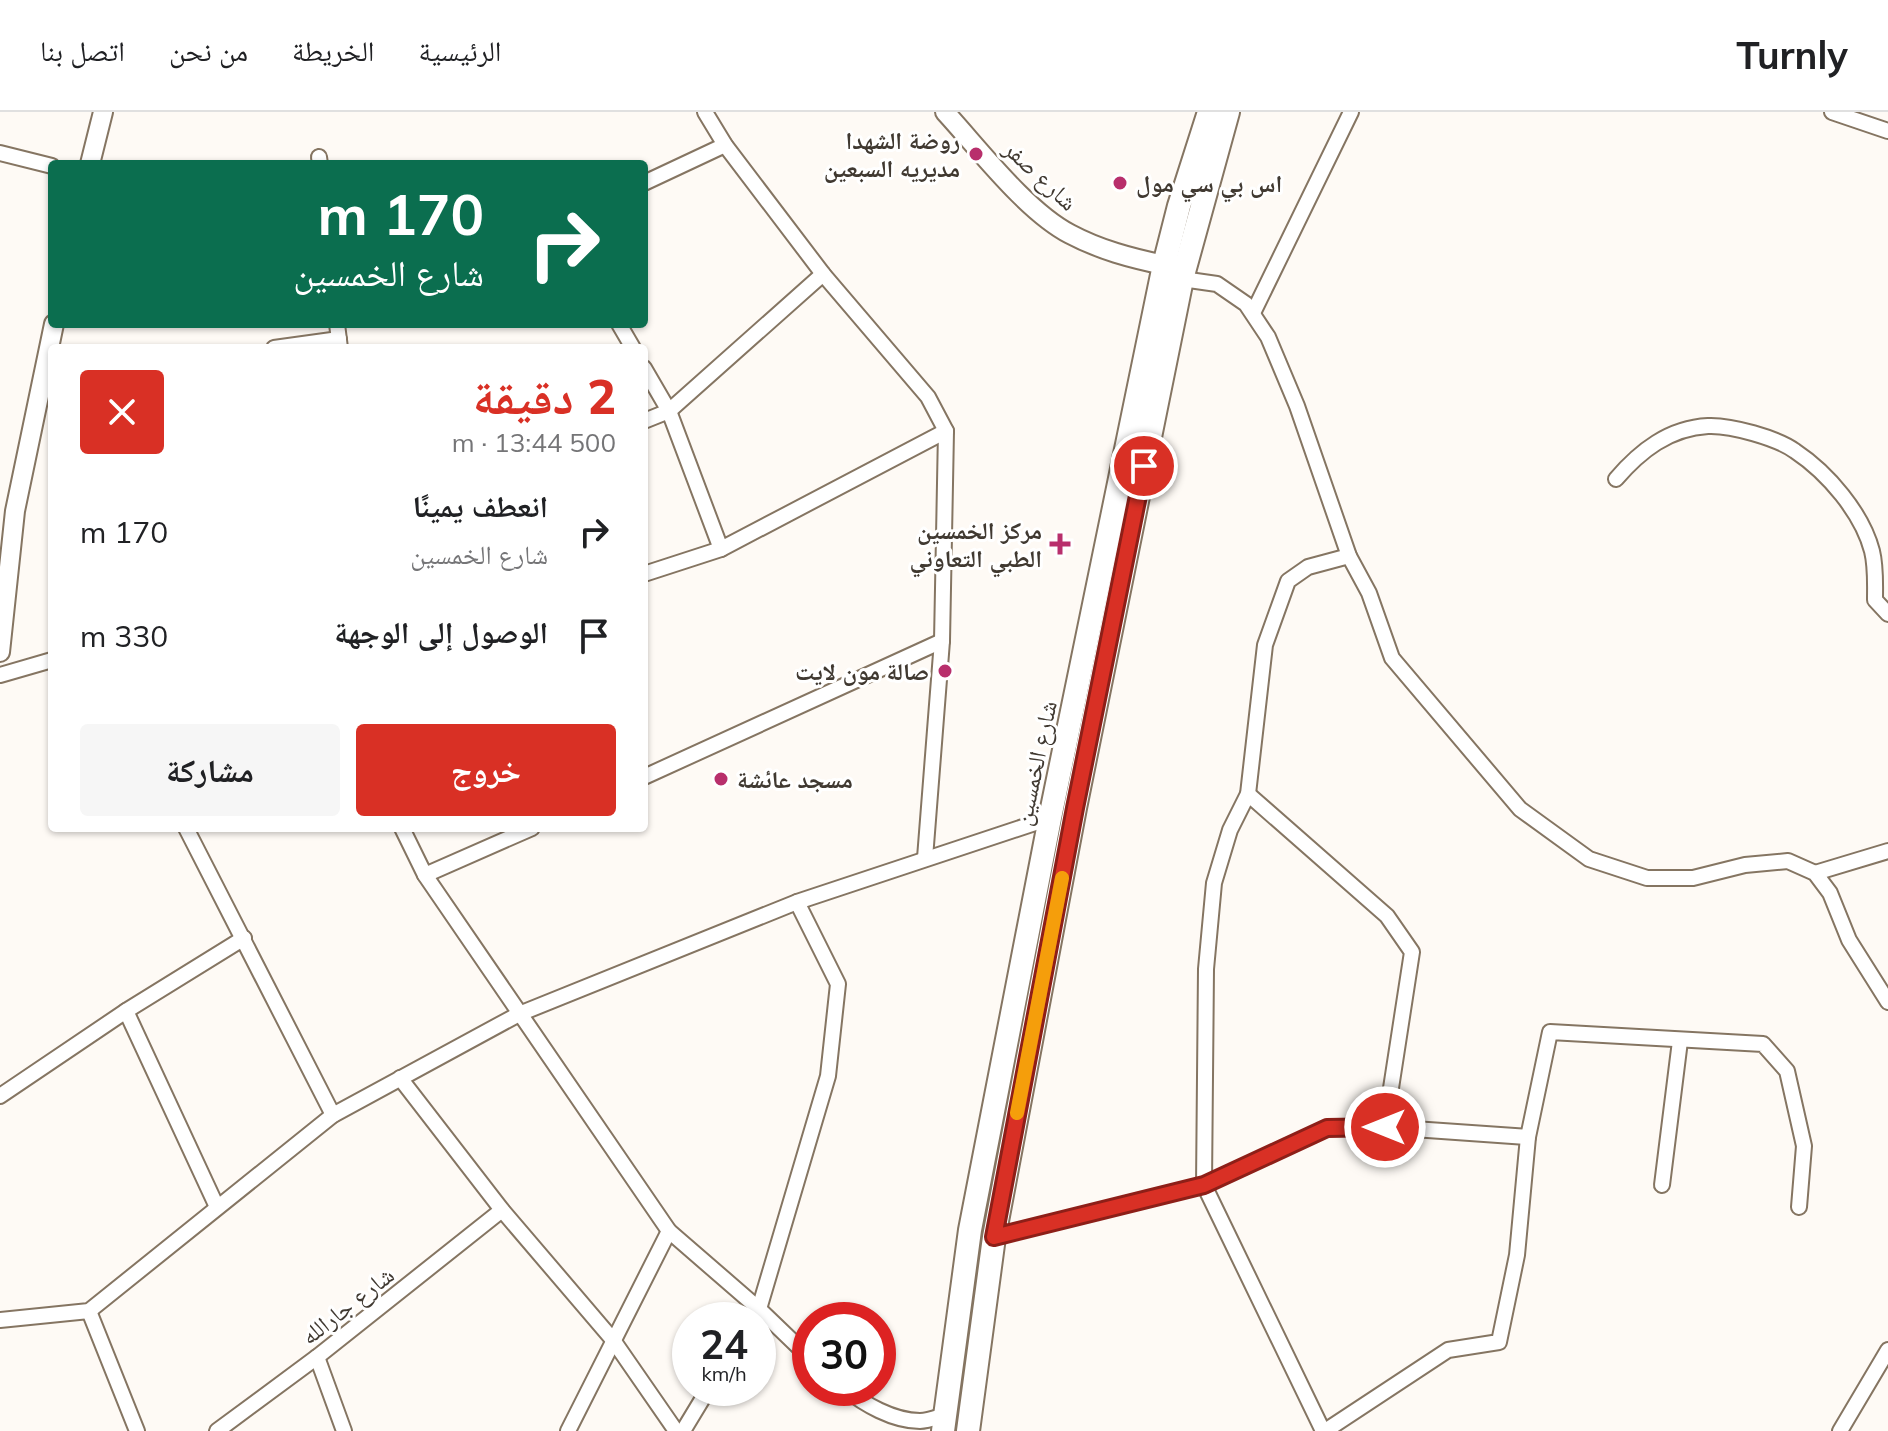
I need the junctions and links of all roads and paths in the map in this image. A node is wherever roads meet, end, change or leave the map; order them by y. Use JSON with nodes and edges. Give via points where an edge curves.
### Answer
{"nodes":[{"id":1,"x":103,"y":112,"type":"edge"},
{"id":2,"x":705,"y":112,"type":"edge"},
{"id":3,"x":945,"y":112,"type":"edge"},
{"id":4,"x":1209,"y":112,"type":"edge"},
{"id":5,"x":1228,"y":112,"type":"edge"},
{"id":6,"x":1351,"y":112,"type":"edge"},
{"id":7,"x":1832,"y":112,"type":"edge"},
{"id":8,"x":1888,"y":131,"type":"edge"},
{"id":9,"x":725,"y":145,"type":"junction"},
{"id":10,"x":0,"y":153,"type":"edge"},
{"id":11,"x":91,"y":160,"type":"edge"},
{"id":12,"x":48,"y":165,"type":"edge"},
{"id":13,"x":648,"y":181,"type":"edge"},
{"id":14,"x":1173,"y":272,"type":"junction"},
{"id":15,"x":823,"y":274,"type":"junction"},
{"id":16,"x":1253,"y":313,"type":"junction"},
{"id":17,"x":339,"y":337,"type":"edge"},
{"id":18,"x":298,"y":344,"type":"edge"},
{"id":19,"x":47,"y":372,"type":"edge"},
{"id":20,"x":648,"y":375,"type":"edge"},
{"id":21,"x":669,"y":411,"type":"junction"},
{"id":22,"x":648,"y":419,"type":"edge"},
{"id":23,"x":946,"y":431,"type":"junction"},
{"id":24,"x":1616,"y":479,"type":"dead end"},
{"id":25,"x":8,"y":510,"type":"edge"},
{"id":26,"x":721,"y":549,"type":"junction"},
{"id":27,"x":1349,"y":556,"type":"junction"},
{"id":28,"x":648,"y":573,"type":"edge"},
{"id":29,"x":1888,"y":614,"type":"edge"},
{"id":30,"x":942,"y":641,"type":"junction"},
{"id":31,"x":0,"y":652,"type":"edge"},
{"id":32,"x":48,"y":661,"type":"edge"},
{"id":33,"x":0,"y":675,"type":"edge"},
{"id":34,"x":648,"y":775,"type":"edge"},
{"id":35,"x":1248,"y":794,"type":"junction"},
{"id":36,"x":1050,"y":818,"type":"junction"},
{"id":37,"x":188,"y":832,"type":"edge"},
{"id":38,"x":404,"y":832,"type":"edge"},
{"id":39,"x":523,"y":832,"type":"edge"},
{"id":40,"x":1888,"y":851,"type":"edge"},
{"id":41,"x":925,"y":858,"type":"junction"},
{"id":42,"x":1815,"y":873,"type":"junction"},
{"id":43,"x":425,"y":875,"type":"junction"},
{"id":44,"x":1036,"y":891,"type":"junction"},
{"id":45,"x":1059,"y":895,"type":"junction"},
{"id":46,"x":797,"y":902,"type":"junction"},
{"id":47,"x":244,"y":938,"type":"junction"},
{"id":48,"x":1888,"y":1002,"type":"edge"},
{"id":49,"x":126,"y":1011,"type":"junction"},
{"id":50,"x":519,"y":1014,"type":"junction"},
{"id":51,"x":1680,"y":1041,"type":"junction"},
{"id":52,"x":400,"y":1078,"type":"junction"},
{"id":53,"x":0,"y":1096,"type":"edge"},
{"id":54,"x":333,"y":1115,"type":"junction"},
{"id":55,"x":1385,"y":1127,"type":"junction"},
{"id":56,"x":1528,"y":1137,"type":"junction"},
{"id":57,"x":1204,"y":1185,"type":"junction"},
{"id":58,"x":1662,"y":1185,"type":"dead end"},
{"id":59,"x":217,"y":1207,"type":"junction"},
{"id":60,"x":1799,"y":1207,"type":"dead end"},
{"id":61,"x":502,"y":1210,"type":"junction"},
{"id":62,"x":669,"y":1231,"type":"junction"},
{"id":63,"x":994,"y":1237,"type":"junction"},
{"id":64,"x":743,"y":1302,"type":"edge"},
{"id":65,"x":760,"y":1302,"type":"edge"},
{"id":66,"x":89,"y":1311,"type":"junction"},
{"id":67,"x":0,"y":1320,"type":"edge"},
{"id":68,"x":776,"y":1330,"type":"edge"},
{"id":69,"x":613,"y":1340,"type":"junction"},
{"id":70,"x":792,"y":1343,"type":"edge"},
{"id":71,"x":1888,"y":1350,"type":"edge"},
{"id":72,"x":317,"y":1357,"type":"junction"},
{"id":73,"x":698,"y":1406,"type":"edge"},
{"id":74,"x":872,"y":1406,"type":"edge"},
{"id":75,"x":944,"y":1423,"type":"edge"},
{"id":76,"x":137,"y":1431,"type":"edge"},
{"id":77,"x":217,"y":1431,"type":"edge"},
{"id":78,"x":344,"y":1431,"type":"edge"},
{"id":79,"x":568,"y":1431,"type":"edge"},
{"id":80,"x":676,"y":1431,"type":"edge"},
{"id":81,"x":683,"y":1431,"type":"edge"},
{"id":82,"x":968,"y":1431,"type":"edge"},
{"id":83,"x":1324,"y":1431,"type":"edge"},
{"id":84,"x":1840,"y":1431,"type":"edge"}],
"edges":[{"from":1,"to":11,"type":"street"},
{"from":2,"to":9,"type":"street"},
{"from":3,"to":14,"type":"street","name":"شارع صفر","via":[[1031,203],[1067,233]]},
{"from":4,"to":14,"type":"main road","name":"شارع الخمسين","via":[[1179,206]]},
{"from":5,"to":14,"type":"main road","name":"شارع الخمسين"},
{"from":6,"to":16,"type":"street"},
{"from":7,"to":8,"type":"street"},
{"from":9,"to":13,"type":"street"},
{"from":9,"to":15,"type":"street"},
{"from":10,"to":12,"type":"street"},
{"from":14,"to":16,"type":"street","via":[[1217,284]]},
{"from":14,"to":36,"type":"main road","name":"شارع الخمسين"},
{"from":14,"to":45,"type":"main road","name":"شارع الخمسين"},
{"from":15,"to":21,"type":"street"},
{"from":15,"to":23,"type":"street","via":[[928,397]]},
{"from":16,"to":27,"type":"street","via":[[1297,406]]},
{"from":17,"to":18,"type":"street"},
{"from":19,"to":25,"type":"street"},
{"from":20,"to":21,"type":"street"},
{"from":21,"to":22,"type":"street"},
{"from":21,"to":26,"type":"street"},
{"from":23,"to":26,"type":"street"},
{"from":23,"to":30,"type":"street"},
{"from":24,"to":29,"type":"street","via":[[1638,453],[1671,434],[1709,426],[1751,432],[1794,450],[1853,509],[1871,549],[1875,600]]},
{"from":25,"to":31,"type":"street"},
{"from":26,"to":28,"type":"street"},
{"from":27,"to":35,"type":"street","via":[[1308,567],[1288,581],[1265,645]]},
{"from":27,"to":42,"type":"street","via":[[1369,593],[1392,658],[1520,809],[1558,839],[1589,859],[1647,878],[1693,878],[1788,861]]},
{"from":30,"to":34,"type":"street"},
{"from":30,"to":41,"type":"street"},
{"from":32,"to":33,"type":"street"},
{"from":35,"to":55,"type":"street","via":[[1387,916],[1412,952]]},
{"from":35,"to":57,"type":"street","via":[[1214,883],[1206,969]]},
{"from":36,"to":41,"type":"street"},
{"from":36,"to":44,"type":"main road","name":"شارع الخمسين"},
{"from":37,"to":47,"type":"street"},
{"from":38,"to":43,"type":"street"},
{"from":39,"to":43,"type":"street"},
{"from":40,"to":42,"type":"street"},
{"from":41,"to":46,"type":"street"},
{"from":42,"to":48,"type":"street"},
{"from":43,"to":50,"type":"street"},
{"from":44,"to":45,"type":"main road"},
{"from":44,"to":75,"type":"main road","name":"شارع الخمسين","via":[[970,1230]]},
{"from":45,"to":63,"type":"main road","name":"شارع الخمسين"},
{"from":46,"to":50,"type":"street"},
{"from":46,"to":65,"type":"street","via":[[838,984],[828,1076]]},
{"from":47,"to":49,"type":"street"},
{"from":47,"to":54,"type":"street"},
{"from":49,"to":53,"type":"street"},
{"from":49,"to":59,"type":"street"},
{"from":50,"to":52,"type":"street"},
{"from":50,"to":62,"type":"street"},
{"from":51,"to":56,"type":"street","via":[[1550,1032]]},
{"from":51,"to":58,"type":"street"},
{"from":51,"to":60,"type":"street","via":[[1763,1044],[1787,1071],[1804,1146]]},
{"from":52,"to":54,"type":"street"},
{"from":52,"to":61,"type":"street"},
{"from":54,"to":59,"type":"street"},
{"from":55,"to":56,"type":"street"},
{"from":55,"to":57,"type":"street","via":[[1327,1128]]},
{"from":56,"to":83,"type":"street","via":[[1517,1255],[1499,1342],[1448,1350]]},
{"from":57,"to":63,"type":"street"},
{"from":57,"to":83,"type":"street"},
{"from":59,"to":66,"type":"street"},
{"from":61,"to":69,"type":"street"},
{"from":61,"to":72,"type":"street","name":"شارع جارالله"},
{"from":62,"to":64,"type":"street"},
{"from":62,"to":69,"type":"street"},
{"from":63,"to":82,"type":"main road","name":"شارع الخمسين"},
{"from":66,"to":67,"type":"street"},
{"from":66,"to":76,"type":"street"},
{"from":68,"to":70,"type":"street"},
{"from":69,"to":79,"type":"street"},
{"from":69,"to":80,"type":"street"},
{"from":71,"to":84,"type":"street"},
{"from":72,"to":77,"type":"street","name":"شارع جارالله"},
{"from":72,"to":78,"type":"street"},
{"from":73,"to":81,"type":"street"},
{"from":74,"to":75,"type":"street","via":[[891,1415]]}]}
